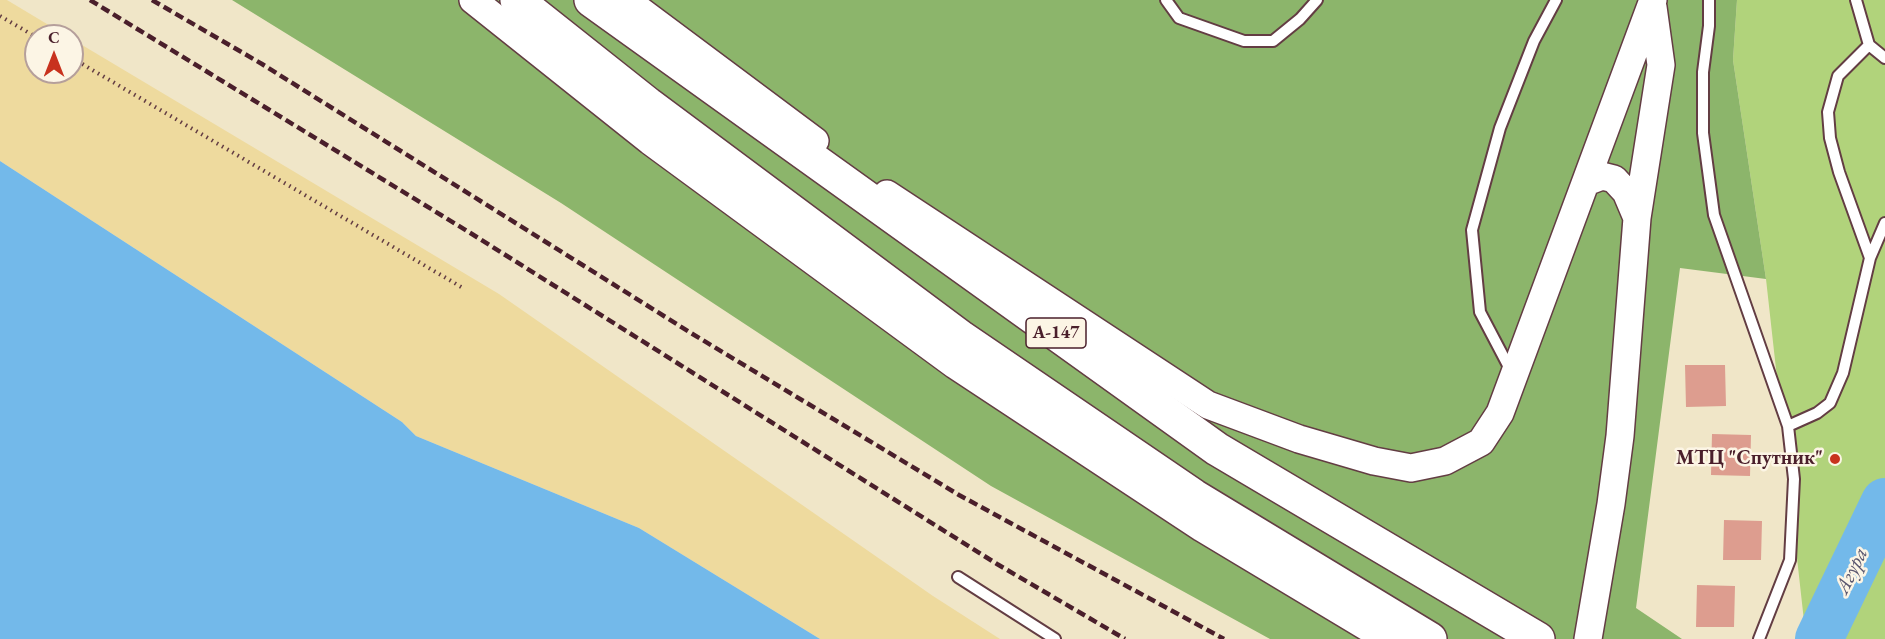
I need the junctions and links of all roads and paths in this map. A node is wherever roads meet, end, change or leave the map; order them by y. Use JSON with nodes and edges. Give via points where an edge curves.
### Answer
{"nodes":[{"id":1,"x":473,"y":0,"type":"edge"},
{"id":2,"x":517,"y":0,"type":"edge"},
{"id":3,"x":591,"y":0,"type":"edge"},
{"id":4,"x":626,"y":0,"type":"edge"},
{"id":5,"x":1166,"y":0,"type":"edge"},
{"id":6,"x":1317,"y":0,"type":"edge"},
{"id":7,"x":1556,"y":0,"type":"edge"},
{"id":8,"x":1708,"y":0,"type":"edge"},
{"id":9,"x":1856,"y":0,"type":"edge"},
{"id":10,"x":1653,"y":2,"type":"edge"},
{"id":11,"x":0,"y":16,"type":"edge"},
{"id":12,"x":24,"y":30,"type":"edge"},
{"id":13,"x":1869,"y":45,"type":"junction"},
{"id":14,"x":1885,"y":58,"type":"edge"},
{"id":15,"x":84,"y":65,"type":"edge"},
{"id":16,"x":1586,"y":182,"type":"junction"},
{"id":17,"x":1637,"y":218,"type":"junction"},
{"id":18,"x":1885,"y":223,"type":"edge"},
{"id":19,"x":1870,"y":258,"type":"junction"},
{"id":20,"x":463,"y":288,"type":"dead end"},
{"id":21,"x":1514,"y":377,"type":"junction"},
{"id":22,"x":1788,"y":426,"type":"junction"},
{"id":23,"x":958,"y":577,"type":"dead end"},
{"id":24,"x":1055,"y":639,"type":"edge"},
{"id":25,"x":1387,"y":639,"type":"edge"},
{"id":26,"x":1430,"y":639,"type":"edge"},
{"id":27,"x":1538,"y":639,"type":"edge"},
{"id":28,"x":1588,"y":639,"type":"edge"},
{"id":29,"x":1759,"y":639,"type":"edge"}],
"edges":[{"from":1,"to":25,"type":"street","via":[[650,141],[955,366],[1202,528]]},
{"from":2,"to":26,"type":"main road","number":"А-147","via":[[648,104],[962,338],[1194,496]]},
{"from":3,"to":27,"type":"main road","number":"А-147","via":[[1217,448]]},
{"from":4,"to":21,"type":"street","via":[[874,185],[1208,405],[1299,439],[1411,468],[1445,461],[1481,442],[1500,413]]},
{"from":5,"to":6,"type":"lane","via":[[1179,18],[1244,41],[1273,40]]},
{"from":7,"to":21,"type":"lane","via":[[1534,41],[1500,128],[1472,230],[1480,312]]},
{"from":8,"to":22,"type":"lane","via":[[1703,133],[1714,215]]},
{"from":9,"to":13,"type":"lane"},
{"from":10,"to":16,"type":"street"},
{"from":10,"to":17,"type":"street","via":[[1661,65]]},
{"from":11,"to":12,"type":"path"},
{"from":13,"to":14,"type":"lane"},
{"from":13,"to":19,"type":"lane","via":[[1838,76],[1828,112],[1839,172]]},
{"from":15,"to":20,"type":"path"},
{"from":16,"to":17,"type":"street","via":[[1602,176],[1614,179],[1626,192]]},
{"from":16,"to":21,"type":"street"},
{"from":17,"to":28,"type":"street","via":[[1620,436]]},
{"from":18,"to":19,"type":"lane"},
{"from":19,"to":22,"type":"lane","via":[[1843,373],[1830,403]]},
{"from":22,"to":29,"type":"lane","via":[[1794,479],[1790,560]]},
{"from":23,"to":24,"type":"lane"}]}
